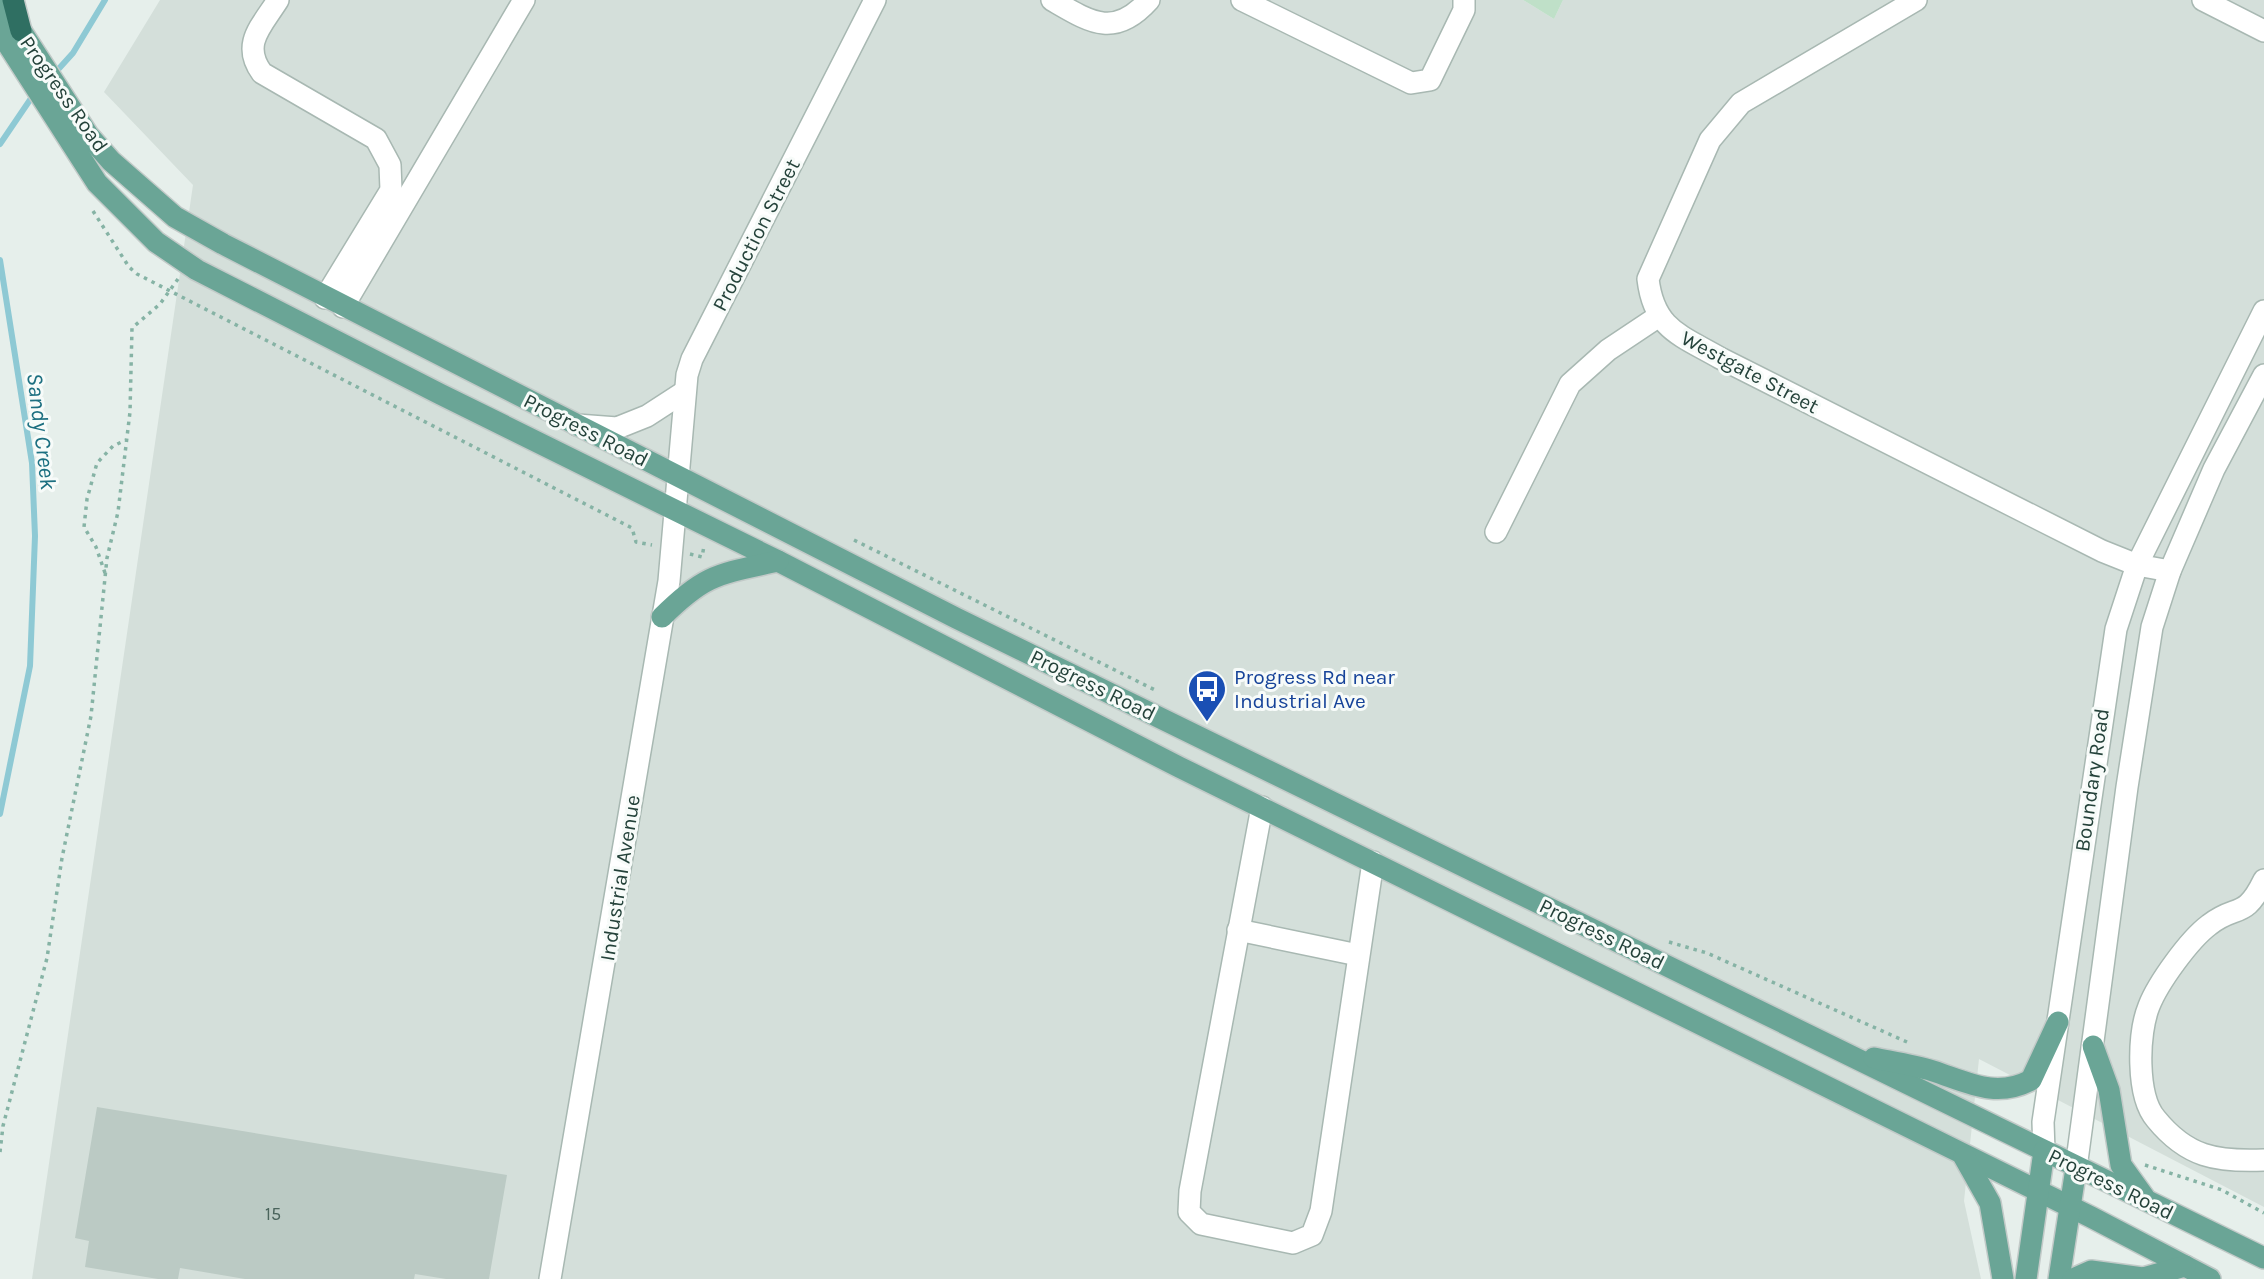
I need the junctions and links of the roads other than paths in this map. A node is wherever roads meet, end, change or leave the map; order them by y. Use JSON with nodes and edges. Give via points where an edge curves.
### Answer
{"nodes":[{"id":1,"x":13,"y":0,"type":"edge"},
{"id":2,"x":278,"y":0,"type":"edge"},
{"id":3,"x":524,"y":0,"type":"edge"},
{"id":4,"x":1052,"y":0,"type":"edge"},
{"id":5,"x":1149,"y":0,"type":"edge"},
{"id":6,"x":1242,"y":0,"type":"edge"},
{"id":7,"x":1464,"y":0,"type":"edge"},
{"id":8,"x":1916,"y":0,"type":"edge"},
{"id":9,"x":2203,"y":0,"type":"edge"},
{"id":10,"x":877,"y":2,"type":"edge"},
{"id":11,"x":0,"y":9,"type":"edge"},
{"id":12,"x":2264,"y":31,"type":"edge"},
{"id":13,"x":18,"y":43,"type":"edge"},
{"id":14,"x":334,"y":302,"type":"junction"},
{"id":15,"x":2264,"y":311,"type":"edge"},
{"id":16,"x":1659,"y":316,"type":"junction"},
{"id":17,"x":2264,"y":375,"type":"edge"},
{"id":18,"x":684,"y":392,"type":"junction"},
{"id":19,"x":575,"y":425,"type":"junction"},
{"id":20,"x":677,"y":475,"type":"junction"},
{"id":21,"x":674,"y":510,"type":"junction"},
{"id":22,"x":1496,"y":532,"type":"dead end"},
{"id":23,"x":778,"y":561,"type":"junction"},
{"id":24,"x":2137,"y":565,"type":"junction"},
{"id":25,"x":2170,"y":571,"type":"junction"},
{"id":26,"x":663,"y":617,"type":"junction"},
{"id":27,"x":1262,"y":807,"type":"junction"},
{"id":28,"x":1373,"y":862,"type":"junction"},
{"id":29,"x":2264,"y":880,"type":"edge"},
{"id":30,"x":1238,"y":930,"type":"junction"},
{"id":31,"x":1358,"y":955,"type":"junction"},
{"id":32,"x":2058,"y":1023,"type":"junction"},
{"id":33,"x":2094,"y":1046,"type":"junction"},
{"id":34,"x":1845,"y":1052,"type":"junction"},
{"id":35,"x":2044,"y":1151,"type":"junction"},
{"id":36,"x":1964,"y":1157,"type":"junction"},
{"id":37,"x":2264,"y":1160,"type":"edge"},
{"id":38,"x":2076,"y":1168,"type":"junction"},
{"id":39,"x":2039,"y":1193,"type":"junction"},
{"id":40,"x":2145,"y":1199,"type":"junction"},
{"id":41,"x":2071,"y":1208,"type":"junction"},
{"id":42,"x":2264,"y":1258,"type":"edge"},
{"id":43,"x":2185,"y":1266,"type":"junction"},
{"id":44,"x":550,"y":1279,"type":"edge"},
{"id":45,"x":2003,"y":1279,"type":"edge"},
{"id":46,"x":2026,"y":1279,"type":"edge"},
{"id":47,"x":2059,"y":1279,"type":"edge"},
{"id":48,"x":2073,"y":1279,"type":"edge"},
{"id":49,"x":2210,"y":1279,"type":"edge"}],
"edges":[{"from":1,"to":13,"type":"highway"},
{"from":2,"to":14,"type":"street","via":[[253,41],[252,59],[262,74],[376,139],[390,165],[391,190]]},
{"from":3,"to":14,"type":"street"},
{"from":4,"to":5,"type":"street","via":[[1105,26],[1124,21]]},
{"from":6,"to":7,"type":"street","via":[[1412,83],[1430,80],[1464,10]]},
{"from":8,"to":16,"type":"street","name":"Westgate Street","via":[[1741,103],[1710,140],[1648,279],[1651,303]]},
{"from":9,"to":12,"type":"street"},
{"from":10,"to":18,"type":"street","name":"Production Street","via":[[692,359]]},
{"from":11,"to":13,"type":"main road","name":"Progress Road"},
{"from":13,"to":14,"type":"main road","name":"Progress Road","via":[[111,161],[175,217]]},
{"from":13,"to":21,"type":"main road","name":"Progress Road","via":[[57,124],[97,183],[156,242],[187,263]]},
{"from":14,"to":19,"type":"main road","name":"Progress Road"},
{"from":15,"to":24,"type":"street","name":"Boundary Road"},
{"from":16,"to":22,"type":"street","via":[[1608,350],[1570,383]]},
{"from":16,"to":24,"type":"street","name":"Westgate Street","via":[[1666,327],[1720,358]]},
{"from":17,"to":25,"type":"street","name":"Boundary Road","via":[[2214,469]]},
{"from":18,"to":19,"type":"street","via":[[647,416],[617,428]]},
{"from":18,"to":20,"type":"street","name":"Production Street"},
{"from":19,"to":20,"type":"main road","name":"Progress Road"},
{"from":20,"to":21,"type":"street","name":"Industrial Avenue"},
{"from":20,"to":34,"type":"main road","name":"Progress Road","via":[[956,618]]},
{"from":21,"to":23,"type":"main road","name":"Progress Road"},
{"from":21,"to":26,"type":"street","name":"Industrial Avenue"},
{"from":23,"to":26,"type":"main road","via":[[711,577],[691,588]]},
{"from":23,"to":27,"type":"main road","name":"Progress Road"},
{"from":24,"to":25,"type":"street","name":"Westgate Street"},
{"from":24,"to":32,"type":"street","name":"Boundary Road","via":[[2108,665]]},
{"from":25,"to":33,"type":"street","name":"Boundary Road","via":[[2152,627]]},
{"from":26,"to":44,"type":"street","name":"Industrial Avenue"},
{"from":27,"to":28,"type":"main road","name":"Progress Road"},
{"from":27,"to":30,"type":"street"},
{"from":28,"to":31,"type":"street"},
{"from":28,"to":36,"type":"main road","name":"Progress Road"},
{"from":29,"to":37,"type":"street","via":[[2246,909],[2208,925],[2174,965],[2148,1006],[2141,1079],[2152,1114],[2175,1142],[2208,1157]]},
{"from":30,"to":31,"type":"street"},
{"from":30,"to":31,"type":"street","via":[[1190,1191],[1188,1212],[1201,1224],[1293,1243],[1312,1235],[1321,1211]]},
{"from":32,"to":34,"type":"main road","via":[[2031,1080],[2006,1090],[1979,1088],[1930,1070]]},
{"from":32,"to":35,"type":"street","name":"Boundary Road","via":[[2043,1122]]},
{"from":33,"to":38,"type":"street","name":"Boundary Road"},
{"from":33,"to":40,"type":"main road","via":[[2109,1090],[2122,1165]]},
{"from":34,"to":35,"type":"main road","name":"Progress Road"},
{"from":35,"to":38,"type":"main road","name":"Progress Road"},
{"from":35,"to":39,"type":"main road","name":"Boundary Road"},
{"from":36,"to":39,"type":"main road","name":"Progress Road"},
{"from":36,"to":45,"type":"main road","via":[[1990,1203]]},
{"from":38,"to":40,"type":"main road","name":"Progress Road"},
{"from":38,"to":41,"type":"main road","name":"Boundary Road"},
{"from":39,"to":41,"type":"main road","name":"Progress Road"},
{"from":39,"to":46,"type":"main road","name":"Boundary Road"},
{"from":40,"to":42,"type":"main road","name":"Progress Road"},
{"from":41,"to":43,"type":"main road","name":"Progress Road"},
{"from":41,"to":47,"type":"main road","name":"Boundary Road"},
{"from":43,"to":48,"type":"main road","via":[[2143,1278],[2091,1271]]},
{"from":43,"to":49,"type":"main road","name":"Progress Road"}]}
